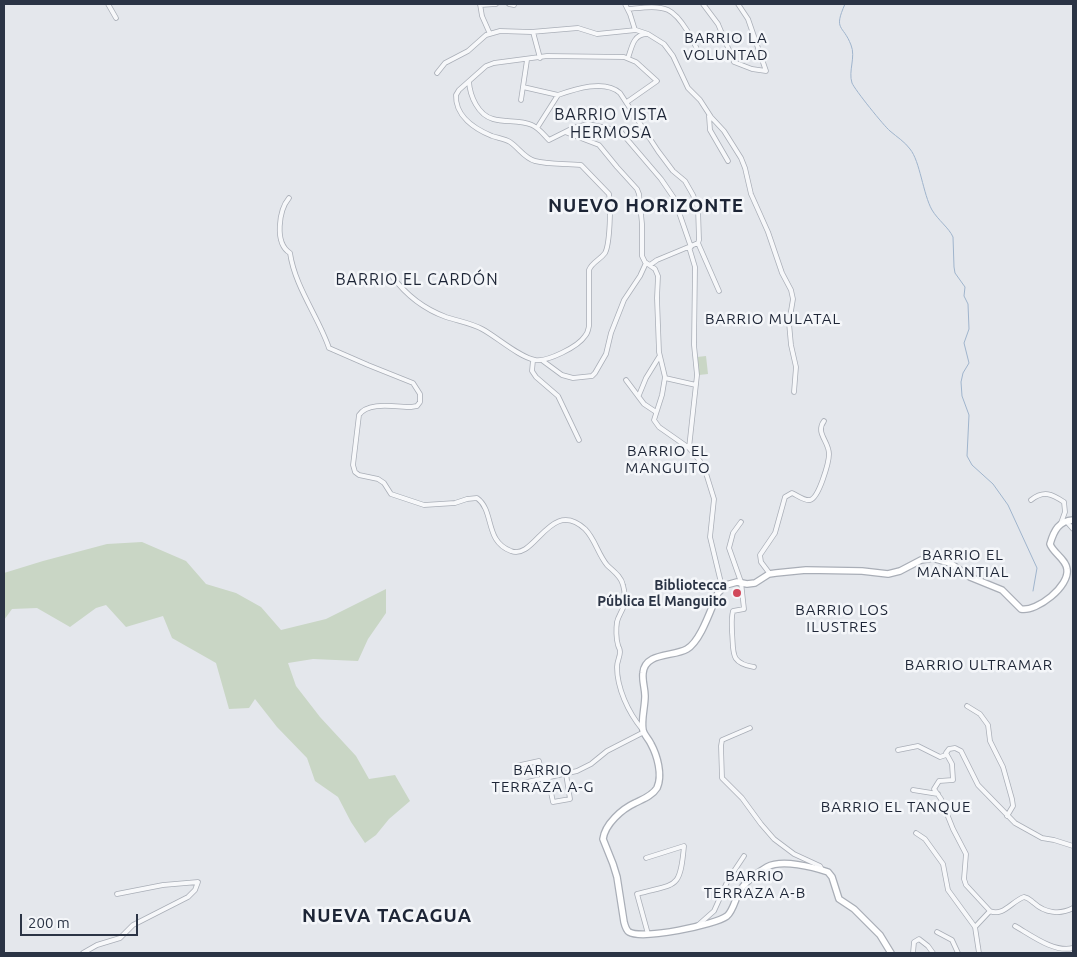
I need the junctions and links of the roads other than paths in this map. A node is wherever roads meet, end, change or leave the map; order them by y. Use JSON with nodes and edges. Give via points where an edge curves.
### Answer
{"nodes":[{"id":1,"x":108,"y":4,"type":"edge"},
{"id":2,"x":496,"y":4,"type":"edge"},
{"id":3,"x":625,"y":4,"type":"edge"},
{"id":4,"x":703,"y":4,"type":"edge"},
{"id":5,"x":738,"y":4,"type":"edge"},
{"id":6,"x":480,"y":5,"type":"edge"},
{"id":7,"x":628,"y":9,"type":"junction"},
{"id":8,"x":116,"y":18,"type":"dead end"},
{"id":9,"x":634,"y":30,"type":"junction"},
{"id":10,"x":533,"y":32,"type":"junction"},
{"id":11,"x":490,"y":34,"type":"junction"},
{"id":12,"x":648,"y":34,"type":"junction"},
{"id":13,"x":700,"y":56,"type":"dead end"},
{"id":14,"x":540,"y":58,"type":"junction"},
{"id":15,"x":628,"y":58,"type":"junction"},
{"id":16,"x":527,"y":60,"type":"junction"},
{"id":17,"x":437,"y":73,"type":"dead end"},
{"id":18,"x":469,"y":82,"type":"junction"},
{"id":19,"x":523,"y":87,"type":"junction"},
{"id":20,"x":558,"y":95,"type":"junction"},
{"id":21,"x":521,"y":100,"type":"dead end"},
{"id":22,"x":627,"y":102,"type":"junction"},
{"id":23,"x":709,"y":114,"type":"junction"},
{"id":24,"x":537,"y":128,"type":"junction"},
{"id":25,"x":565,"y":132,"type":"junction"},
{"id":26,"x":728,"y":161,"type":"dead end"},
{"id":27,"x":289,"y":198,"type":"dead end"},
{"id":28,"x":698,"y":243,"type":"junction"},
{"id":29,"x":690,"y":247,"type":"junction"},
{"id":30,"x":648,"y":264,"type":"junction"},
{"id":31,"x":392,"y":276,"type":"dead end"},
{"id":32,"x":719,"y":291,"type":"dead end"},
{"id":33,"x":659,"y":357,"type":"junction"},
{"id":34,"x":533,"y":360,"type":"junction"},
{"id":35,"x":544,"y":360,"type":"junction"},
{"id":36,"x":665,"y":378,"type":"junction"},
{"id":37,"x":626,"y":380,"type":"dead end"},
{"id":38,"x":696,"y":385,"type":"junction"},
{"id":39,"x":794,"y":392,"type":"dead end"},
{"id":40,"x":639,"y":395,"type":"junction"},
{"id":41,"x":656,"y":412,"type":"junction"},
{"id":42,"x":824,"y":421,"type":"dead end"},
{"id":43,"x":579,"y":440,"type":"dead end"},
{"id":44,"x":688,"y":448,"type":"junction"},
{"id":45,"x":1031,"y":500,"type":"dead end"},
{"id":46,"x":1073,"y":520,"type":"edge"},
{"id":47,"x":741,"y":522,"type":"dead end"},
{"id":48,"x":1063,"y":522,"type":"junction"},
{"id":49,"x":1073,"y":528,"type":"edge"},
{"id":50,"x":770,"y":574,"type":"junction"},
{"id":51,"x":741,"y":582,"type":"junction"},
{"id":52,"x":722,"y":587,"type":"junction"},
{"id":53,"x":754,"y":667,"type":"dead end"},
{"id":54,"x":967,"y":706,"type":"dead end"},
{"id":55,"x":750,"y":728,"type":"dead end"},
{"id":56,"x":644,"y":731,"type":"junction"},
{"id":57,"x":898,"y":750,"type":"dead end"},
{"id":58,"x":946,"y":755,"type":"junction"},
{"id":59,"x":516,"y":766,"type":"dead end"},
{"id":60,"x":566,"y":774,"type":"junction"},
{"id":61,"x":548,"y":778,"type":"junction"},
{"id":62,"x":543,"y":779,"type":"junction"},
{"id":63,"x":518,"y":784,"type":"dead end"},
{"id":64,"x":913,"y":790,"type":"dead end"},
{"id":65,"x":938,"y":794,"type":"junction"},
{"id":66,"x":1007,"y":816,"type":"junction"},
{"id":67,"x":916,"y":833,"type":"dead end"},
{"id":68,"x":1073,"y":846,"type":"edge"},
{"id":69,"x":744,"y":856,"type":"dead end"},
{"id":70,"x":646,"y":858,"type":"dead end"},
{"id":71,"x":822,"y":870,"type":"junction"},
{"id":72,"x":117,"y":894,"type":"dead end"},
{"id":73,"x":1073,"y":908,"type":"edge"},
{"id":74,"x":990,"y":911,"type":"junction"},
{"id":75,"x":697,"y":926,"type":"junction"},
{"id":76,"x":975,"y":926,"type":"junction"},
{"id":77,"x":1015,"y":926,"type":"dead end"},
{"id":78,"x":937,"y":932,"type":"dead end"},
{"id":79,"x":648,"y":934,"type":"junction"},
{"id":80,"x":1073,"y":948,"type":"edge"},
{"id":81,"x":83,"y":953,"type":"edge"},
{"id":82,"x":891,"y":953,"type":"edge"},
{"id":83,"x":914,"y":953,"type":"edge"},
{"id":84,"x":934,"y":953,"type":"edge"},
{"id":85,"x":958,"y":953,"type":"edge"},
{"id":86,"x":979,"y":953,"type":"edge"}],
"edges":[{"from":1,"to":8,"type":"street"},
{"from":2,"to":6,"type":"street"},
{"from":3,"to":7,"type":"street"},
{"from":4,"to":5,"type":"street","via":[[718,24],[734,62],[766,71],[748,19]]},
{"from":6,"to":11,"type":"street"},
{"from":7,"to":9,"type":"street"},
{"from":7,"to":13,"type":"street","via":[[658,8],[671,12],[690,35]]},
{"from":9,"to":10,"type":"street","via":[[601,34],[578,28]]},
{"from":9,"to":12,"type":"street"},
{"from":10,"to":11,"type":"street","via":[[508,30]]},
{"from":10,"to":14,"type":"street"},
{"from":11,"to":17,"type":"street","via":[[445,63]]},
{"from":12,"to":15,"type":"street","via":[[636,38]]},
{"from":12,"to":23,"type":"street","via":[[664,44],[688,88]]},
{"from":14,"to":15,"type":"street"},
{"from":14,"to":16,"type":"street"},
{"from":15,"to":22,"type":"street","via":[[657,81]]},
{"from":16,"to":18,"type":"street","via":[[489,65]]},
{"from":16,"to":19,"type":"street"},
{"from":18,"to":24,"type":"street","via":[[474,102],[489,118]]},
{"from":18,"to":35,"type":"street","via":[[455,98],[468,123],[509,142],[534,161],[581,165],[609,194],[608,242],[604,254],[589,270],[587,334],[561,353]]},
{"from":19,"to":20,"type":"street"},
{"from":19,"to":21,"type":"street"},
{"from":20,"to":22,"type":"street","via":[[603,87],[618,91]]},
{"from":20,"to":24,"type":"street"},
{"from":22,"to":28,"type":"street","via":[[658,151],[693,195],[698,208]]},
{"from":23,"to":26,"type":"street","via":[[710,130]]},
{"from":23,"to":39,"type":"street","via":[[728,137],[744,165],[752,194],[792,293],[789,323],[796,367]]},
{"from":24,"to":25,"type":"street","via":[[549,140]]},
{"from":25,"to":29,"type":"street","via":[[593,124],[623,133],[674,198]]},
{"from":25,"to":30,"type":"street","via":[[599,145],[637,189],[642,256]]},
{"from":27,"to":56,"type":"street","via":[[282,210],[281,238],[329,348],[404,378],[413,383],[420,394],[417,406],[370,406],[362,411],[353,465],[355,472],[378,478],[391,494],[424,505],[477,498],[484,506],[496,539],[510,551],[527,547],[557,522],[574,522],[586,530],[606,564],[622,582],[623,607],[617,622],[620,652],[617,674],[628,709]]},
{"from":28,"to":29,"type":"street"},
{"from":28,"to":32,"type":"street"},
{"from":29,"to":30,"type":"street"},
{"from":29,"to":38,"type":"street","via":[[695,270]]},
{"from":30,"to":33,"type":"street","via":[[658,276]]},
{"from":30,"to":35,"type":"street","via":[[624,300],[606,354],[592,376],[573,378],[562,375]]},
{"from":31,"to":34,"type":"street","via":[[423,306],[476,326]]},
{"from":33,"to":36,"type":"street"},
{"from":33,"to":40,"type":"street"},
{"from":34,"to":35,"type":"street"},
{"from":34,"to":43,"type":"street","via":[[532,371],[558,396]]},
{"from":36,"to":38,"type":"street"},
{"from":36,"to":41,"type":"street"},
{"from":37,"to":40,"type":"street"},
{"from":38,"to":44,"type":"street"},
{"from":40,"to":41,"type":"street","via":[[644,404]]},
{"from":41,"to":44,"type":"street","via":[[656,424]]},
{"from":42,"to":50,"type":"street","via":[[821,432],[829,455],[823,479],[812,499],[792,493],[785,497],[775,533],[760,555]]},
{"from":44,"to":52,"type":"street","via":[[700,461],[712,491],[714,505],[710,537]]},
{"from":45,"to":48,"type":"street","via":[[1047,493],[1064,502]]},
{"from":46,"to":48,"type":"street"},
{"from":47,"to":51,"type":"street","via":[[729,544]]},
{"from":48,"to":49,"type":"street"},
{"from":48,"to":50,"type":"street","via":[[1050,544],[1066,566],[1067,574],[1046,601],[1027,610],[1018,607],[1002,590],[937,558],[921,560],[888,574],[806,570]]},
{"from":50,"to":51,"type":"street","via":[[754,583]]},
{"from":51,"to":52,"type":"street"},
{"from":51,"to":53,"type":"street","via":[[744,609],[732,611],[732,650],[741,664]]},
{"from":52,"to":56,"type":"street","via":[[692,646],[658,657],[645,666]]},
{"from":54,"to":66,"type":"street","via":[[980,714],[988,725],[990,741],[1004,767],[1013,804]]},
{"from":55,"to":71,"type":"street","via":[[722,740],[722,778],[774,839]]},
{"from":56,"to":60,"type":"street","via":[[585,767]]},
{"from":56,"to":79,"type":"street","via":[[656,758],[657,787],[610,823],[603,839],[614,864],[625,926],[633,934]]},
{"from":57,"to":58,"type":"street","via":[[918,746],[940,757]]},
{"from":58,"to":65,"type":"street","via":[[952,764],[953,780],[936,783],[934,789]]},
{"from":58,"to":66,"type":"street","via":[[952,748],[961,751],[978,786]]},
{"from":59,"to":62,"type":"street","via":[[539,761]]},
{"from":60,"to":61,"type":"street"},
{"from":60,"to":61,"type":"street","via":[[570,799],[553,802]]},
{"from":61,"to":62,"type":"street"},
{"from":62,"to":63,"type":"street"},
{"from":64,"to":65,"type":"street"},
{"from":65,"to":74,"type":"street","via":[[966,854],[966,885]]},
{"from":66,"to":68,"type":"street","via":[[1038,837]]},
{"from":67,"to":76,"type":"street","via":[[925,839],[943,864],[948,890]]},
{"from":69,"to":75,"type":"street","via":[[728,880],[714,911]]},
{"from":70,"to":79,"type":"street","via":[[684,846],[681,872],[676,882],[637,894]]},
{"from":71,"to":75,"type":"street","via":[[782,863],[768,867],[742,888],[729,914]]},
{"from":71,"to":82,"type":"street","via":[[832,877],[839,899],[880,935]]},
{"from":72,"to":81,"type":"street","via":[[198,882],[188,897],[133,925],[120,938]]},
{"from":73,"to":74,"type":"street","via":[[1055,912],[1024,897],[1002,912]]},
{"from":74,"to":76,"type":"street"},
{"from":75,"to":79,"type":"street"},
{"from":76,"to":86,"type":"street"},
{"from":77,"to":80,"type":"street","via":[[1054,946]]},
{"from":78,"to":85,"type":"street","via":[[952,940]]},
{"from":83,"to":84,"type":"street","via":[[914,942],[919,939]]}]}
